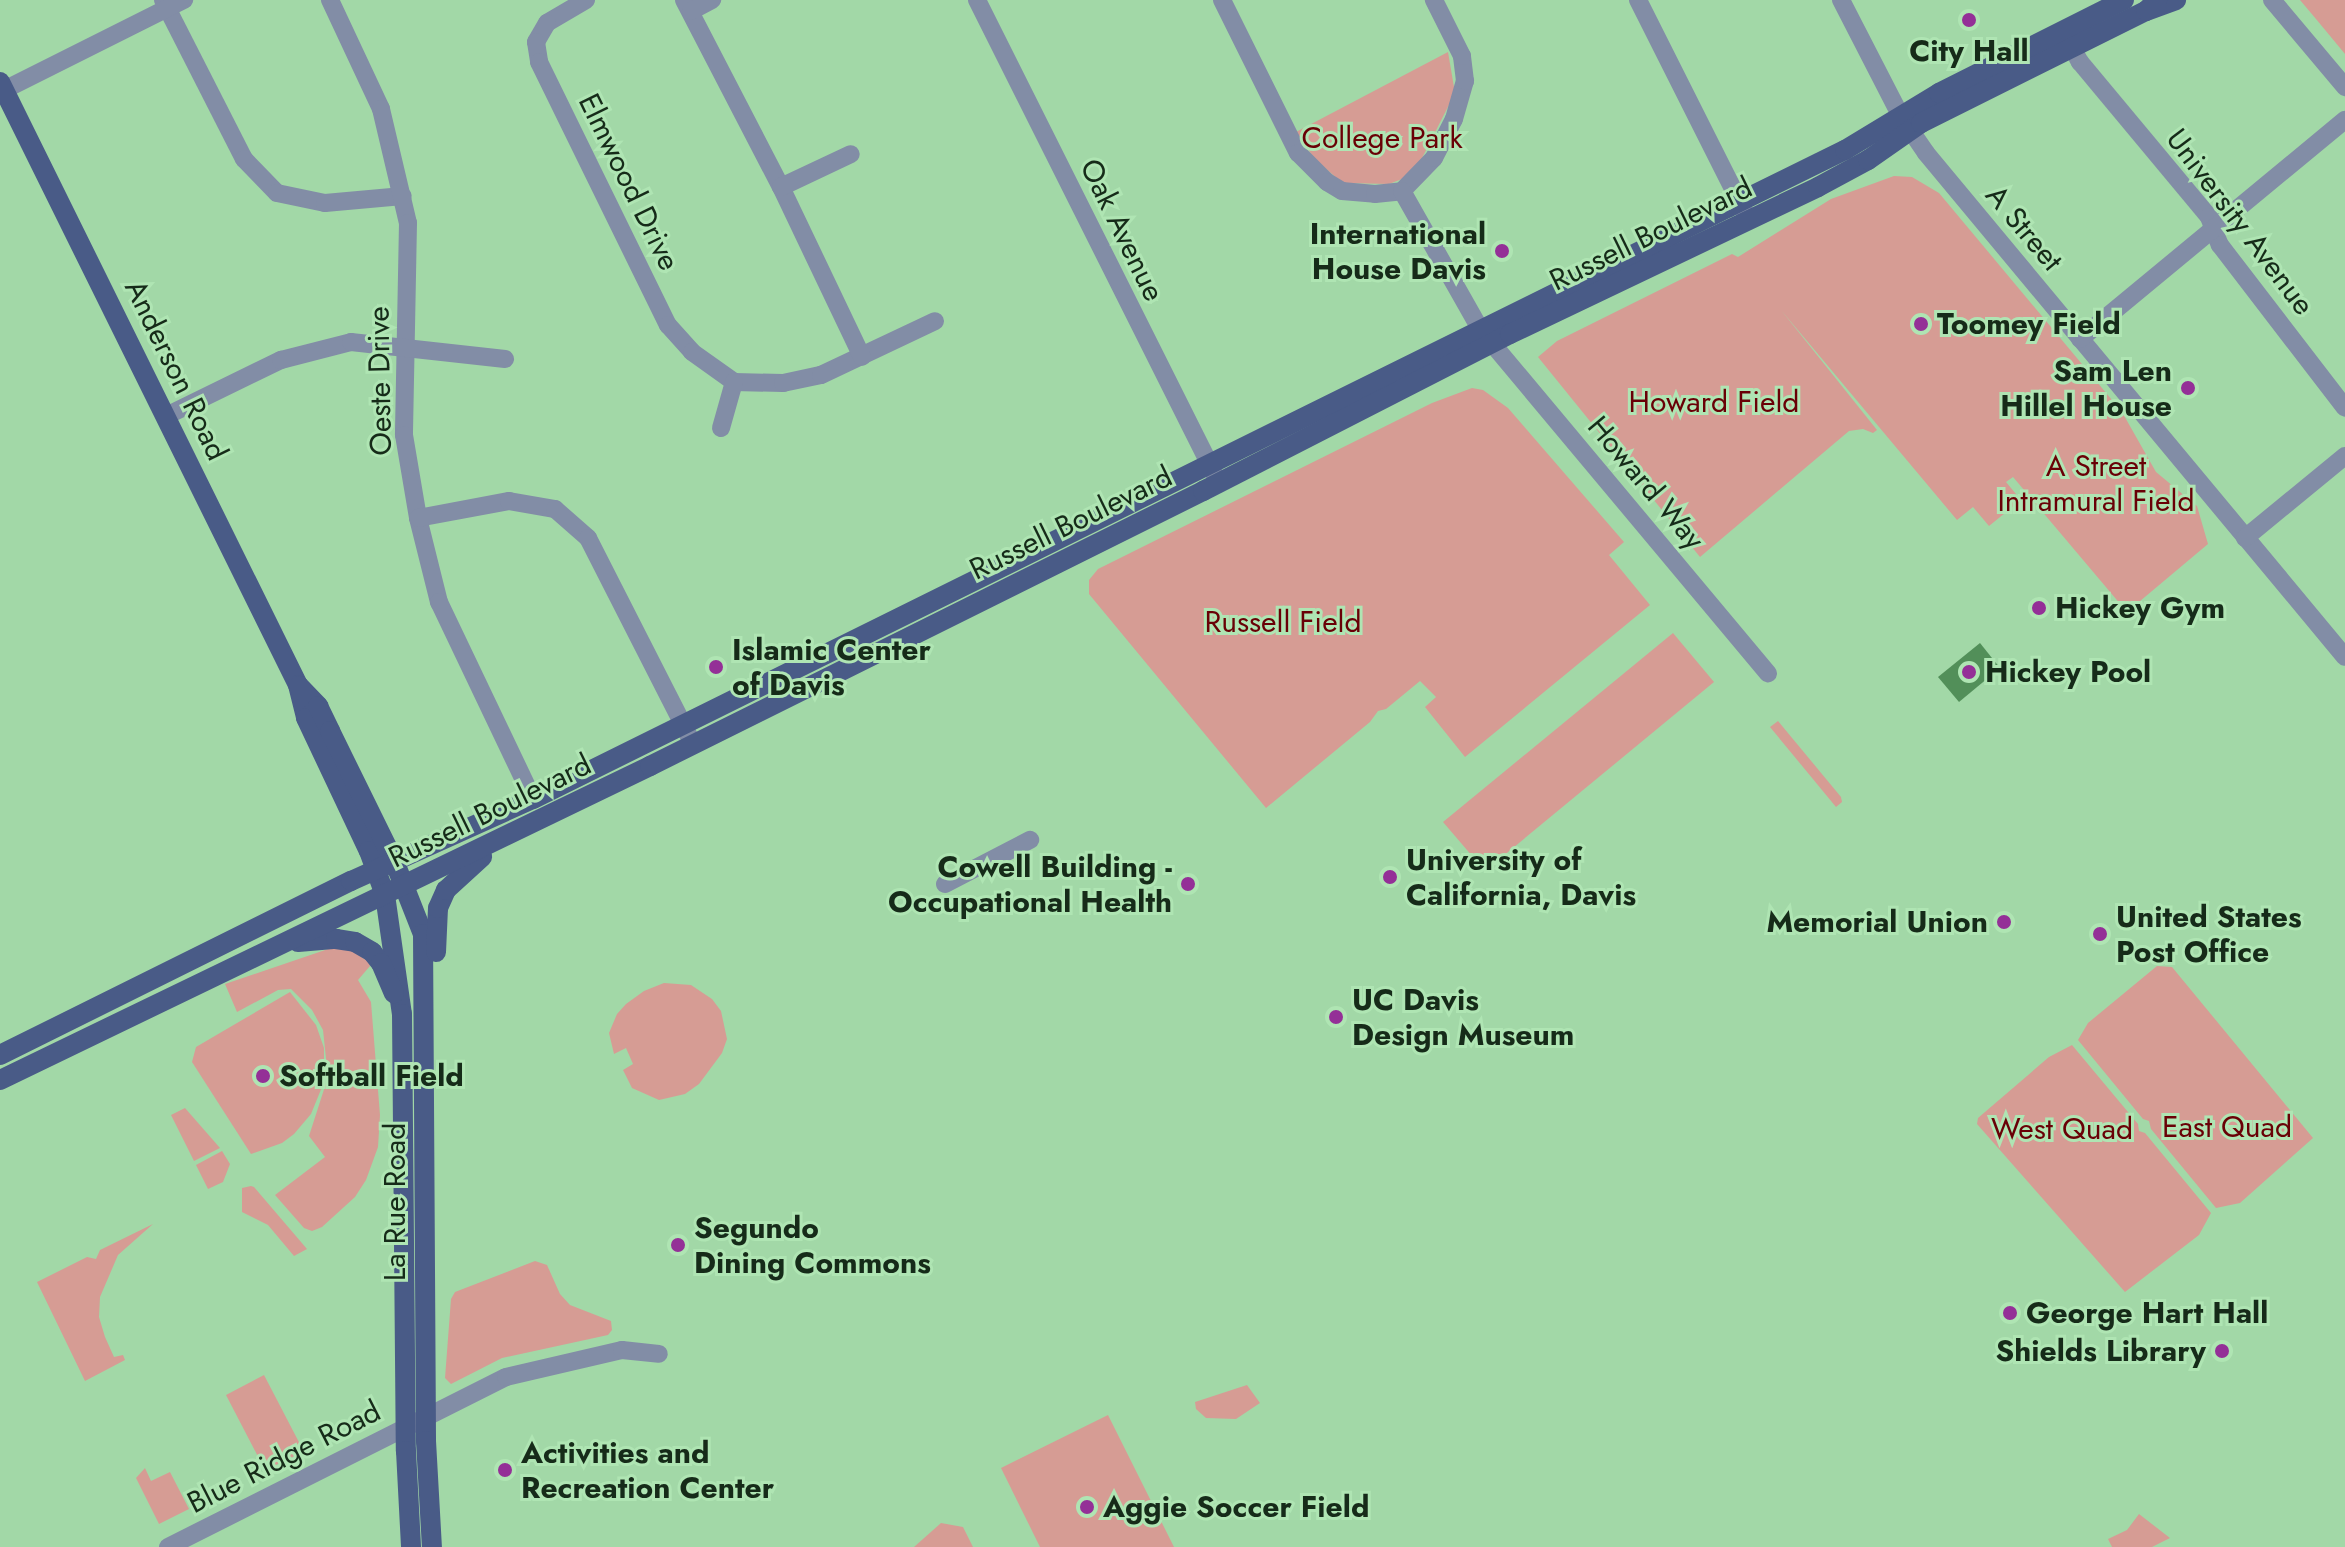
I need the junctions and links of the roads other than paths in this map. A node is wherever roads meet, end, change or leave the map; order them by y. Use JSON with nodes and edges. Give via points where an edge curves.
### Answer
{"nodes":[{"id":1,"x":330,"y":0,"type":"edge"},
{"id":2,"x":586,"y":0,"type":"edge"},
{"id":3,"x":712,"y":0,"type":"edge"},
{"id":4,"x":977,"y":0,"type":"edge"},
{"id":5,"x":1222,"y":0,"type":"edge"},
{"id":6,"x":1434,"y":0,"type":"edge"},
{"id":7,"x":1638,"y":0,"type":"edge"},
{"id":8,"x":1841,"y":0,"type":"edge"},
{"id":9,"x":2124,"y":0,"type":"edge"},
{"id":10,"x":2176,"y":0,"type":"edge"},
{"id":11,"x":2272,"y":0,"type":"edge"},
{"id":12,"x":171,"y":3,"type":"edge"},
{"id":13,"x":688,"y":5,"type":"edge"},
{"id":14,"x":2151,"y":5,"type":"edge"},
{"id":15,"x":2067,"y":39,"type":"junction"},
{"id":16,"x":2345,"y":87,"type":"edge"},
{"id":17,"x":1,"y":88,"type":"edge"},
{"id":18,"x":2345,"y":120,"type":"edge"},
{"id":19,"x":1905,"y":123,"type":"junction"},
{"id":20,"x":851,"y":154,"type":"dead end"},
{"id":21,"x":781,"y":187,"type":"junction"},
{"id":22,"x":1402,"y":191,"type":"junction"},
{"id":23,"x":403,"y":196,"type":"junction"},
{"id":24,"x":1744,"y":212,"type":"junction"},
{"id":25,"x":2214,"y":228,"type":"junction"},
{"id":26,"x":935,"y":321,"type":"dead end"},
{"id":27,"x":1486,"y":336,"type":"junction"},
{"id":28,"x":2080,"y":339,"type":"junction"},
{"id":29,"x":406,"y":346,"type":"junction"},
{"id":30,"x":862,"y":357,"type":"junction"},
{"id":31,"x":505,"y":359,"type":"dead end"},
{"id":32,"x":734,"y":382,"type":"junction"},
{"id":33,"x":2345,"y":408,"type":"edge"},
{"id":34,"x":166,"y":416,"type":"junction"},
{"id":35,"x":721,"y":428,"type":"dead end"},
{"id":36,"x":2345,"y":456,"type":"edge"},
{"id":37,"x":1214,"y":474,"type":"junction"},
{"id":38,"x":418,"y":518,"type":"junction"},
{"id":39,"x":1088,"y":526,"type":"junction"},
{"id":40,"x":2245,"y":538,"type":"junction"},
{"id":41,"x":1057,"y":564,"type":"junction"},
{"id":42,"x":2345,"y":657,"type":"edge"},
{"id":43,"x":1768,"y":673,"type":"dead end"},
{"id":44,"x":300,"y":693,"type":"junction"},
{"id":45,"x":683,"y":725,"type":"junction"},
{"id":46,"x":692,"y":745,"type":"junction"},
{"id":47,"x":533,"y":799,"type":"junction"},
{"id":48,"x":510,"y":835,"type":"junction"},
{"id":49,"x":1030,"y":840,"type":"dead end"},
{"id":50,"x":386,"y":866,"type":"junction"},
{"id":51,"x":945,"y":884,"type":"dead end"},
{"id":52,"x":405,"y":886,"type":"junction"},
{"id":53,"x":385,"y":895,"type":"junction"},
{"id":54,"x":290,"y":942,"type":"junction"},
{"id":55,"x":402,"y":1014,"type":"junction"},
{"id":56,"x":425,"y":1041,"type":"junction"},
{"id":57,"x":0,"y":1055,"type":"edge"},
{"id":58,"x":0,"y":1080,"type":"edge"},
{"id":59,"x":659,"y":1354,"type":"dead end"},
{"id":60,"x":417,"y":1422,"type":"junction"},
{"id":61,"x":168,"y":1547,"type":"edge"},
{"id":62,"x":411,"y":1547,"type":"edge"},
{"id":63,"x":432,"y":1547,"type":"edge"}],
"edges":[{"from":1,"to":23,"type":"street","name":"Oeste Drive","via":[[381,109]]},
{"from":2,"to":32,"type":"street","name":"Elmwood Drive","via":[[547,23],[536,42],[539,62],[668,325],[692,352]]},
{"from":3,"to":13,"type":"street"},
{"from":4,"to":37,"type":"street","name":"Oak Avenue"},
{"from":5,"to":22,"type":"street","via":[[1298,153],[1342,191]]},
{"from":6,"to":22,"type":"street","via":[[1462,56],[1465,81],[1434,158]]},
{"from":7,"to":24,"type":"street"},
{"from":8,"to":19,"type":"street","name":"A Street"},
{"from":9,"to":15,"type":"main road","name":"Russell Boulevard"},
{"from":10,"to":14,"type":"main road","name":"Russell Boulevard"},
{"from":11,"to":16,"type":"street"},
{"from":12,"to":17,"type":"street"},
{"from":12,"to":23,"type":"street","via":[[244,159],[277,193],[325,203]]},
{"from":13,"to":21,"type":"street"},
{"from":14,"to":15,"type":"main road","name":"Russell Boulevard"},
{"from":15,"to":19,"type":"main road","name":"Russell Boulevard"},
{"from":15,"to":25,"type":"street","name":"University Avenue"},
{"from":17,"to":34,"type":"main road","name":"Anderson Road"},
{"from":18,"to":25,"type":"street"},
{"from":19,"to":24,"type":"main road","name":"Russell Boulevard","via":[[1845,150]]},
{"from":19,"to":28,"type":"street","name":"A Street"},
{"from":20,"to":21,"type":"street"},
{"from":21,"to":30,"type":"street"},
{"from":22,"to":27,"type":"street"},
{"from":23,"to":29,"type":"street","name":"Oeste Drive","via":[[408,223]]},
{"from":24,"to":27,"type":"main road","name":"Russell Boulevard"},
{"from":25,"to":28,"type":"street"},
{"from":25,"to":33,"type":"street","name":"University Avenue","via":[[2220,245]]},
{"from":26,"to":30,"type":"street"},
{"from":27,"to":37,"type":"main road","name":"Russell Boulevard"},
{"from":27,"to":43,"type":"street","name":"Howard Way"},
{"from":28,"to":40,"type":"street","name":"A Street"},
{"from":29,"to":31,"type":"street"},
{"from":29,"to":34,"type":"street","via":[[351,342],[313,350]]},
{"from":29,"to":38,"type":"street","name":"Oeste Drive","via":[[404,435]]},
{"from":30,"to":32,"type":"street","via":[[821,375],[783,383]]},
{"from":32,"to":35,"type":"street"},
{"from":34,"to":44,"type":"main road","name":"Anderson Road"},
{"from":36,"to":40,"type":"street"},
{"from":37,"to":39,"type":"main road","name":"Russell Boulevard"},
{"from":37,"to":41,"type":"main road","name":"Russell Boulevard"},
{"from":38,"to":45,"type":"street","via":[[509,501],[555,509],[588,538]]},
{"from":38,"to":47,"type":"street","name":"Oeste Drive","via":[[439,602]]},
{"from":39,"to":41,"type":"main road","via":[[1087,537],[1060,552]]},
{"from":39,"to":45,"type":"main road","name":"Russell Boulevard"},
{"from":40,"to":42,"type":"street","name":"A Street"},
{"from":41,"to":46,"type":"main road","name":"Russell Boulevard"},
{"from":44,"to":50,"type":"main road","name":"Anderson Road"},
{"from":44,"to":50,"type":"main road","via":[[326,745],[339,748]]},
{"from":45,"to":46,"type":"street"},
{"from":45,"to":47,"type":"main road","name":"Russell Boulevard"},
{"from":46,"to":48,"type":"main road","name":"Russell Boulevard"},
{"from":47,"to":50,"type":"main road","name":"Russell Boulevard"},
{"from":48,"to":52,"type":"main road","name":"Russell Boulevard"},
{"from":48,"to":56,"type":"main road","via":[[456,879],[440,903],[435,927],[435,1025]]},
{"from":49,"to":51,"type":"street"},
{"from":50,"to":52,"type":"main road","name":"La Rue Road"},
{"from":50,"to":53,"type":"main road","name":"La Rue Road"},
{"from":50,"to":57,"type":"main road","name":"Russell Boulevard"},
{"from":52,"to":53,"type":"main road","name":"Russell Boulevard"},
{"from":52,"to":56,"type":"main road","name":"La Rue Road","via":[[423,934]]},
{"from":53,"to":54,"type":"main road","name":"Russell Boulevard"},
{"from":53,"to":55,"type":"main road","name":"La Rue Road"},
{"from":54,"to":55,"type":"main road","via":[[336,939],[372,952]]},
{"from":54,"to":58,"type":"main road","name":"Russell Boulevard"},
{"from":55,"to":60,"type":"main road","name":"La Rue Road"},
{"from":56,"to":60,"type":"main road","name":"La Rue Road"},
{"from":59,"to":60,"type":"street","name":"Blue Ridge Road","via":[[622,1350],[516,1373]]},
{"from":60,"to":61,"type":"street","name":"Blue Ridge Road"},
{"from":60,"to":62,"type":"main road","name":"La Rue Road"},
{"from":60,"to":63,"type":"main road","name":"La Rue Road"}]}
